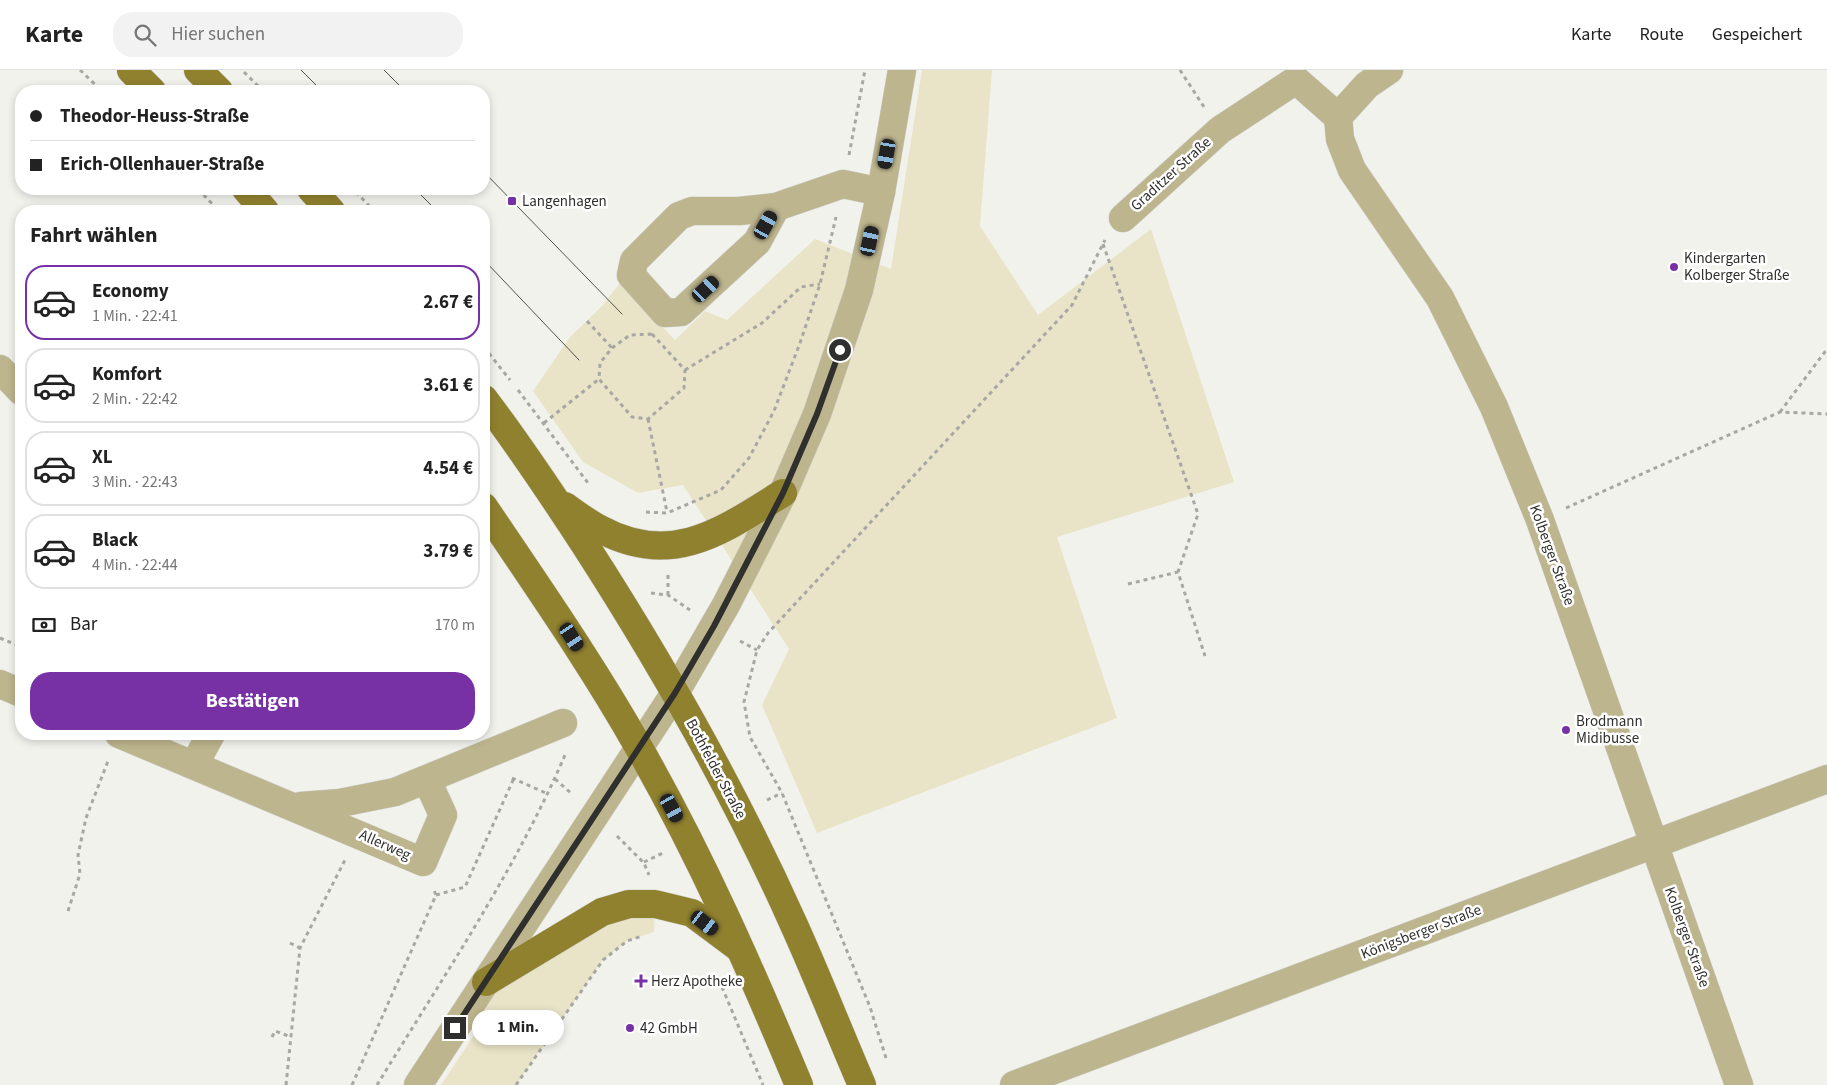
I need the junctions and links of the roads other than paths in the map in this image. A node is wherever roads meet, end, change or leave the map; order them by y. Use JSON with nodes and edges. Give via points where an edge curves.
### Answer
{"nodes":[{"id":1,"x":131,"y":70,"type":"edge"},
{"id":2,"x":198,"y":70,"type":"edge"},
{"id":3,"x":1389,"y":70,"type":"edge"},
{"id":4,"x":895,"y":73,"type":"edge"},
{"id":5,"x":146,"y":85,"type":"edge"},
{"id":6,"x":212,"y":85,"type":"edge"},
{"id":7,"x":1338,"y":117,"type":"junction"},
{"id":8,"x":881,"y":192,"type":"junction"},
{"id":9,"x":251,"y":195,"type":"edge"},
{"id":10,"x":317,"y":195,"type":"edge"},
{"id":11,"x":260,"y":205,"type":"edge"},
{"id":12,"x":326,"y":205,"type":"edge"},
{"id":13,"x":776,"y":208,"type":"junction"},
{"id":14,"x":1123,"y":218,"type":"road end"},
{"id":15,"x":0,"y":369,"type":"edge"},
{"id":16,"x":15,"y":385,"type":"edge"},
{"id":17,"x":490,"y":408,"type":"edge"},
{"id":18,"x":783,"y":493,"type":"junction"},
{"id":19,"x":555,"y":500,"type":"junction"},
{"id":20,"x":490,"y":516,"type":"edge"},
{"id":21,"x":0,"y":684,"type":"edge"},
{"id":22,"x":15,"y":690,"type":"edge"},
{"id":23,"x":675,"y":693,"type":"junction"},
{"id":24,"x":563,"y":723,"type":"dead end"},
{"id":25,"x":134,"y":740,"type":"edge"},
{"id":26,"x":208,"y":740,"type":"edge"},
{"id":27,"x":639,"y":747,"type":"junction"},
{"id":28,"x":194,"y":765,"type":"junction"},
{"id":29,"x":1827,"y":778,"type":"edge"},
{"id":30,"x":427,"y":780,"type":"junction"},
{"id":31,"x":293,"y":806,"type":"junction"},
{"id":32,"x":1653,"y":844,"type":"junction"},
{"id":33,"x":744,"y":952,"type":"junction"},
{"id":34,"x":486,"y":982,"type":"junction"},
{"id":35,"x":418,"y":1085,"type":"edge"},
{"id":36,"x":799,"y":1085,"type":"edge"},
{"id":37,"x":862,"y":1085,"type":"edge"},
{"id":38,"x":1014,"y":1085,"type":"edge"},
{"id":39,"x":1739,"y":1085,"type":"edge"}],
"edges":[{"from":1,"to":5,"type":"main road"},
{"from":2,"to":6,"type":"main road"},
{"from":3,"to":7,"type":"street","via":[[1367,85]]},
{"from":4,"to":8,"type":"street"},
{"from":7,"to":14,"type":"street","name":"Graditzer Straße","via":[[1296,80],[1220,130]]},
{"from":7,"to":32,"type":"street","name":"Kolberger Straße","via":[[1340,139],[1352,170],[1440,298],[1494,407],[1540,520]]},
{"from":8,"to":13,"type":"street","via":[[843,184]]},
{"from":8,"to":18,"type":"street","via":[[859,290],[840,350]]},
{"from":9,"to":11,"type":"main road"},
{"from":10,"to":12,"type":"main road"},
{"from":13,"to":13,"type":"street","via":[[757,242],[681,312],[665,313],[631,275],[634,261],[679,216],[692,211]]},
{"from":15,"to":16,"type":"street"},
{"from":17,"to":19,"type":"main road","name":"Bothfelder Straße"},
{"from":18,"to":19,"type":"main road","via":[[721,532],[695,542],[669,545],[645,545],[620,537],[600,529]]},
{"from":18,"to":23,"type":"street","via":[[726,605]]},
{"from":19,"to":23,"type":"main road","name":"Bothfelder Straße","via":[[622,602]]},
{"from":20,"to":27,"type":"main road","via":[[572,637]]},
{"from":21,"to":22,"type":"street"},
{"from":23,"to":27,"type":"street"},
{"from":23,"to":37,"type":"main road","name":"Bothfelder Straße","via":[[785,907]]},
{"from":24,"to":30,"type":"street","name":"Allerweg"},
{"from":25,"to":28,"type":"street","name":"Allerweg"},
{"from":26,"to":28,"type":"street"},
{"from":27,"to":33,"type":"main road","via":[[689,839]]},
{"from":27,"to":34,"type":"street"},
{"from":28,"to":31,"type":"street","name":"Allerweg"},
{"from":29,"to":32,"type":"street","name":"Königsberger Straße"},
{"from":30,"to":31,"type":"street","name":"Allerweg","via":[[395,792],[340,803]]},
{"from":30,"to":31,"type":"street","name":"Allerweg","via":[[443,815],[423,862]]},
{"from":32,"to":38,"type":"street","name":"Königsberger Straße"},
{"from":32,"to":39,"type":"street","name":"Kolberger Straße"},
{"from":33,"to":34,"type":"main road","via":[[692,913],[655,904],[629,904],[602,912]]},
{"from":33,"to":36,"type":"main road"},
{"from":34,"to":35,"type":"street"}]}
